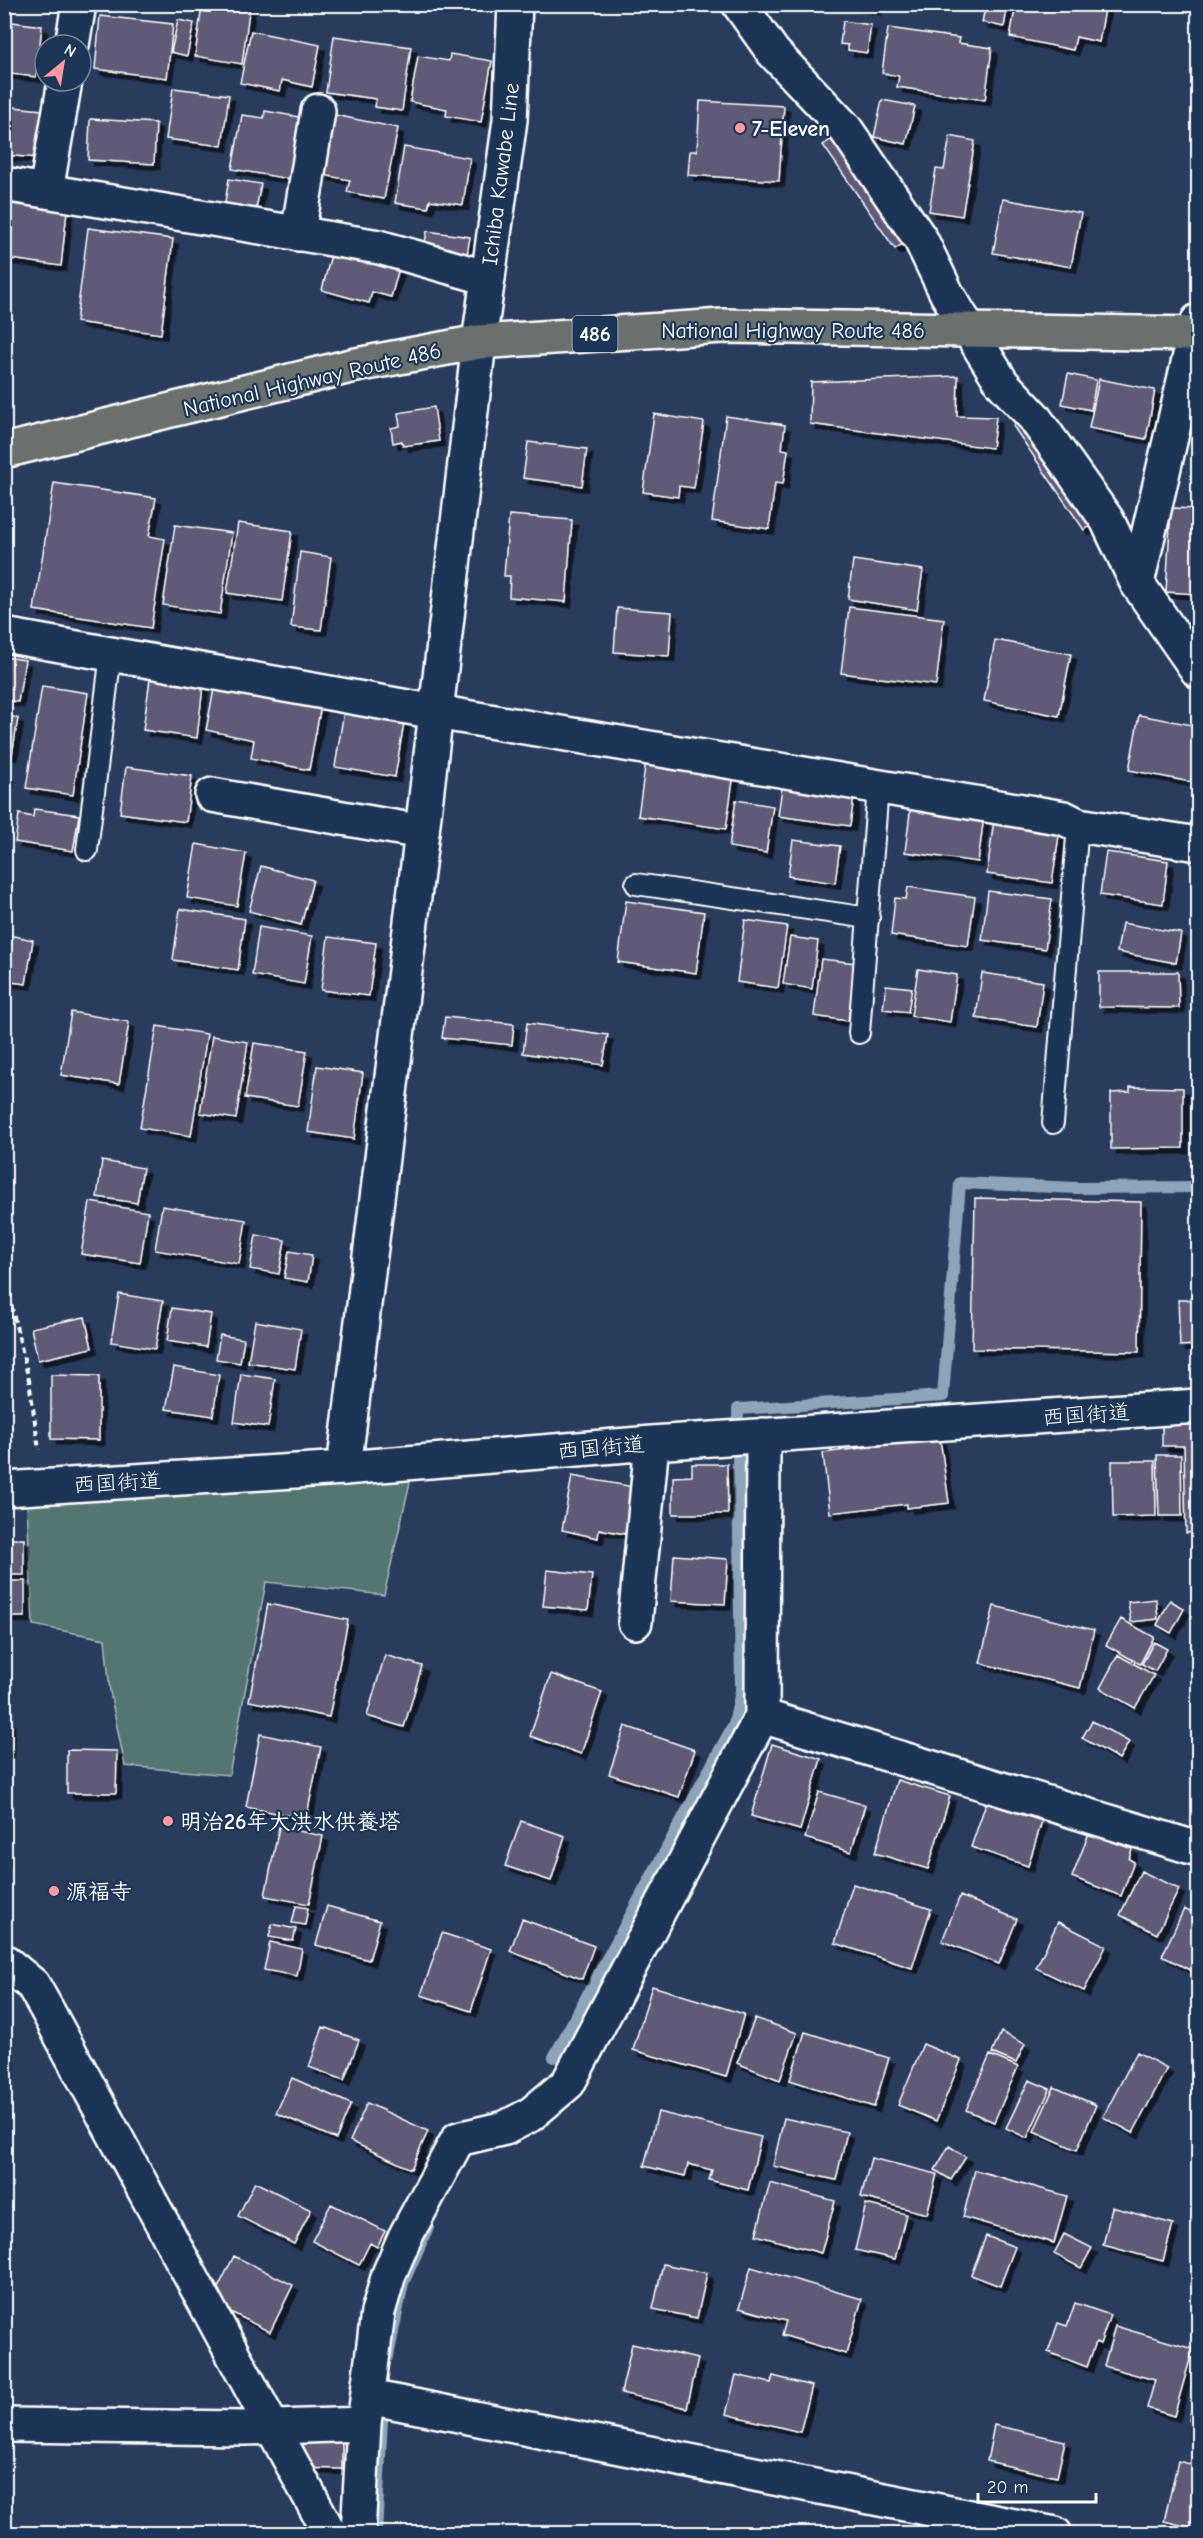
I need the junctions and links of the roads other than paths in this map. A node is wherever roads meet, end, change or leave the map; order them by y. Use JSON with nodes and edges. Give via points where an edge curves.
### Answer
{"nodes":[{"id":1,"x":79,"y":4,"type":"edge"},
{"id":2,"x":515,"y":4,"type":"edge"},
{"id":3,"x":739,"y":4,"type":"edge"},
{"id":4,"x":74,"y":33,"type":"edge"},
{"id":5,"x":63,"y":93,"type":"edge"},
{"id":6,"x":318,"y":111,"type":"dead end"},
{"id":7,"x":4,"y":184,"type":"edge"},
{"id":8,"x":46,"y":191,"type":"junction"},
{"id":9,"x":298,"y":234,"type":"junction"},
{"id":10,"x":488,"y":278,"type":"junction"},
{"id":11,"x":969,"y":329,"type":"junction"},
{"id":12,"x":1198,"y":330,"type":"edge"},
{"id":13,"x":479,"y":342,"type":"junction"},
{"id":14,"x":4,"y":451,"type":"edge"},
{"id":15,"x":1137,"y":583,"type":"junction"},
{"id":16,"x":4,"y":635,"type":"edge"},
{"id":17,"x":111,"y":653,"type":"junction"},
{"id":18,"x":1198,"y":671,"type":"edge"},
{"id":19,"x":436,"y":712,"type":"junction"},
{"id":20,"x":878,"y":787,"type":"junction"},
{"id":21,"x":212,"y":795,"type":"dead end"},
{"id":22,"x":1078,"y":825,"type":"junction"},
{"id":23,"x":422,"y":832,"type":"junction"},
{"id":24,"x":1198,"y":844,"type":"edge"},
{"id":25,"x":87,"y":850,"type":"dead end"},
{"id":26,"x":636,"y":884,"type":"dead end"},
{"id":27,"x":869,"y":918,"type":"junction"},
{"id":28,"x":859,"y":1034,"type":"dead end"},
{"id":29,"x":1053,"y":1123,"type":"dead end"},
{"id":30,"x":1198,"y":1406,"type":"edge"},
{"id":31,"x":763,"y":1435,"type":"junction"},
{"id":32,"x":652,"y":1443,"type":"junction"},
{"id":33,"x":344,"y":1468,"type":"junction"},
{"id":34,"x":4,"y":1489,"type":"edge"},
{"id":35,"x":635,"y":1622,"type":"dead end"},
{"id":36,"x":762,"y":1716,"type":"junction"},
{"id":37,"x":1198,"y":1849,"type":"edge"},
{"id":38,"x":4,"y":1962,"type":"edge"},
{"id":39,"x":376,"y":2405,"type":"junction"},
{"id":40,"x":4,"y":2425,"type":"edge"},
{"id":41,"x":262,"y":2427,"type":"junction"},
{"id":42,"x":940,"y":2522,"type":"edge"},
{"id":43,"x":330,"y":2534,"type":"edge"},
{"id":44,"x":358,"y":2534,"type":"edge"},
{"id":45,"x":1055,"y":2534,"type":"edge"}],
"edges":[{"from":1,"to":4,"type":"street"},
{"from":2,"to":10,"type":"street","name":"Ichiba Kawabe Line","via":[[510,120]]},
{"from":3,"to":11,"type":"street","via":[[773,52],[845,129],[921,240],[946,294]]},
{"from":5,"to":8,"type":"street"},
{"from":6,"to":9,"type":"street"},
{"from":7,"to":8,"type":"street"},
{"from":8,"to":9,"type":"street"},
{"from":9,"to":10,"type":"street","via":[[379,247]]},
{"from":10,"to":13,"type":"street","name":"Ichiba Kawabe Line"},
{"from":11,"to":12,"type":"highway","name":"National Highway Route 486","number":"486"},
{"from":11,"to":13,"type":"highway","name":"National Highway Route 486","number":"486","via":[[723,326]]},
{"from":11,"to":15,"type":"street","via":[[1002,383],[1034,417],[1107,520]]},
{"from":12,"to":15,"type":"street"},
{"from":13,"to":14,"type":"highway","name":"National Highway Route 486","number":"486","via":[[351,366]]},
{"from":13,"to":19,"type":"street","name":"Ichiba Kawabe Line"},
{"from":15,"to":18,"type":"street"},
{"from":16,"to":17,"type":"street"},
{"from":17,"to":19,"type":"street"},
{"from":17,"to":25,"type":"lane"},
{"from":19,"to":20,"type":"street"},
{"from":19,"to":23,"type":"street","name":"Ichiba Kawabe Line"},
{"from":20,"to":22,"type":"street","via":[[1064,818]]},
{"from":20,"to":27,"type":"lane"},
{"from":21,"to":23,"type":"street"},
{"from":22,"to":24,"type":"street"},
{"from":22,"to":29,"type":"lane"},
{"from":23,"to":33,"type":"street","name":"Ichiba Kawabe Line"},
{"from":26,"to":27,"type":"lane"},
{"from":27,"to":28,"type":"lane"},
{"from":30,"to":31,"type":"street","name":"西国街道"},
{"from":31,"to":32,"type":"street","name":"西国街道"},
{"from":31,"to":36,"type":"street"},
{"from":32,"to":33,"type":"street","name":"西国街道"},
{"from":32,"to":35,"type":"street"},
{"from":33,"to":34,"type":"street","name":"西国街道"},
{"from":36,"to":37,"type":"street"},
{"from":36,"to":39,"type":"street","via":[[568,2083],[530,2115],[505,2128],[458,2139],[389,2274],[378,2312]]},
{"from":38,"to":41,"type":"street","via":[[33,1985],[46,2008]]},
{"from":39,"to":41,"type":"street"},
{"from":39,"to":42,"type":"street"},
{"from":39,"to":44,"type":"street"},
{"from":40,"to":41,"type":"street"},
{"from":41,"to":43,"type":"street"},
{"from":42,"to":45,"type":"street"}]}
